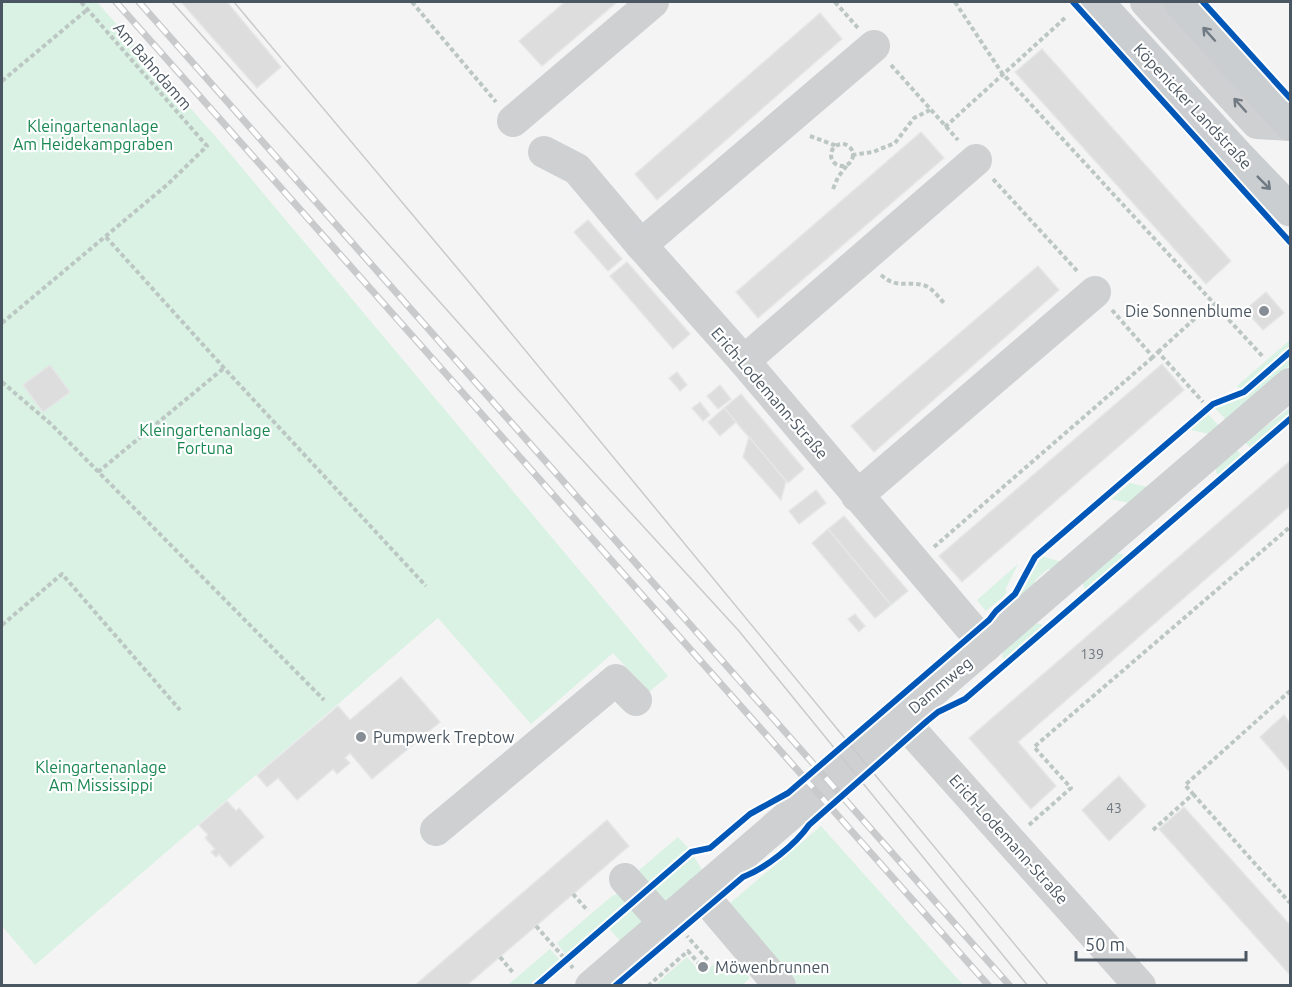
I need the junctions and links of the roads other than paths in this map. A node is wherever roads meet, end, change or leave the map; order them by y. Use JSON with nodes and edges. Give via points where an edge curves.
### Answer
{"nodes":[{"id":1,"x":653,"y":2,"type":"edge"},
{"id":2,"x":1097,"y":2,"type":"edge"},
{"id":3,"x":1146,"y":2,"type":"edge"},
{"id":4,"x":1180,"y":2,"type":"edge"},
{"id":5,"x":874,"y":46,"type":"road end"},
{"id":6,"x":513,"y":121,"type":"road end"},
{"id":7,"x":1290,"y":125,"type":"edge"},
{"id":8,"x":544,"y":152,"type":"dead end"},
{"id":9,"x":976,"y":160,"type":"road end"},
{"id":10,"x":1290,"y":210,"type":"edge"},
{"id":11,"x":641,"y":245,"type":"junction"},
{"id":12,"x":1095,"y":292,"type":"dead end"},
{"id":13,"x":744,"y":361,"type":"junction"},
{"id":14,"x":1290,"y":384,"type":"edge"},
{"id":15,"x":857,"y":496,"type":"junction"},
{"id":16,"x":986,"y":646,"type":"junction"},
{"id":17,"x":636,"y":700,"type":"dead end"},
{"id":18,"x":901,"y":718,"type":"junction"},
{"id":19,"x":435,"y":830,"type":"dead end"},
{"id":20,"x":625,"y":879,"type":"dead end"},
{"id":21,"x":700,"y":892,"type":"junction"},
{"id":22,"x":675,"y":930,"type":"junction"},
{"id":23,"x":583,"y":979,"type":"edge"},
{"id":24,"x":780,"y":986,"type":"edge"},
{"id":25,"x":1140,"y":986,"type":"edge"}],
"edges":[{"from":1,"to":6,"type":"street"},
{"from":2,"to":10,"type":"main road","name":"Köpenicker Landstraße","one_way":true},
{"from":7,"to":3,"type":"street","one_way":true,"via":[[1257,123]]},
{"from":7,"to":4,"type":"main road","one_way":true},
{"from":5,"to":11,"type":"street"},
{"from":8,"to":11,"type":"street","name":"Erich-Lodemann-Straße","via":[[577,169]]},
{"from":9,"to":13,"type":"street"},
{"from":11,"to":13,"type":"street","name":"Erich-Lodemann-Straße"},
{"from":12,"to":15,"type":"street"},
{"from":13,"to":15,"type":"street","name":"Erich-Lodemann-Straße"},
{"from":14,"to":16,"type":"street","name":"Dammweg"},
{"from":15,"to":16,"type":"street","name":"Erich-Lodemann-Straße"},
{"from":16,"to":18,"type":"street","name":"Dammweg"},
{"from":17,"to":19,"type":"street","via":[[616,680]]},
{"from":18,"to":21,"type":"street","name":"Dammweg"},
{"from":18,"to":25,"type":"street","name":"Erich-Lodemann-Straße"},
{"from":20,"to":22,"type":"street"},
{"from":21,"to":22,"type":"street","name":"Dammweg"},
{"from":21,"to":24,"type":"street"},
{"from":22,"to":23,"type":"street","name":"Dammweg"}]}
